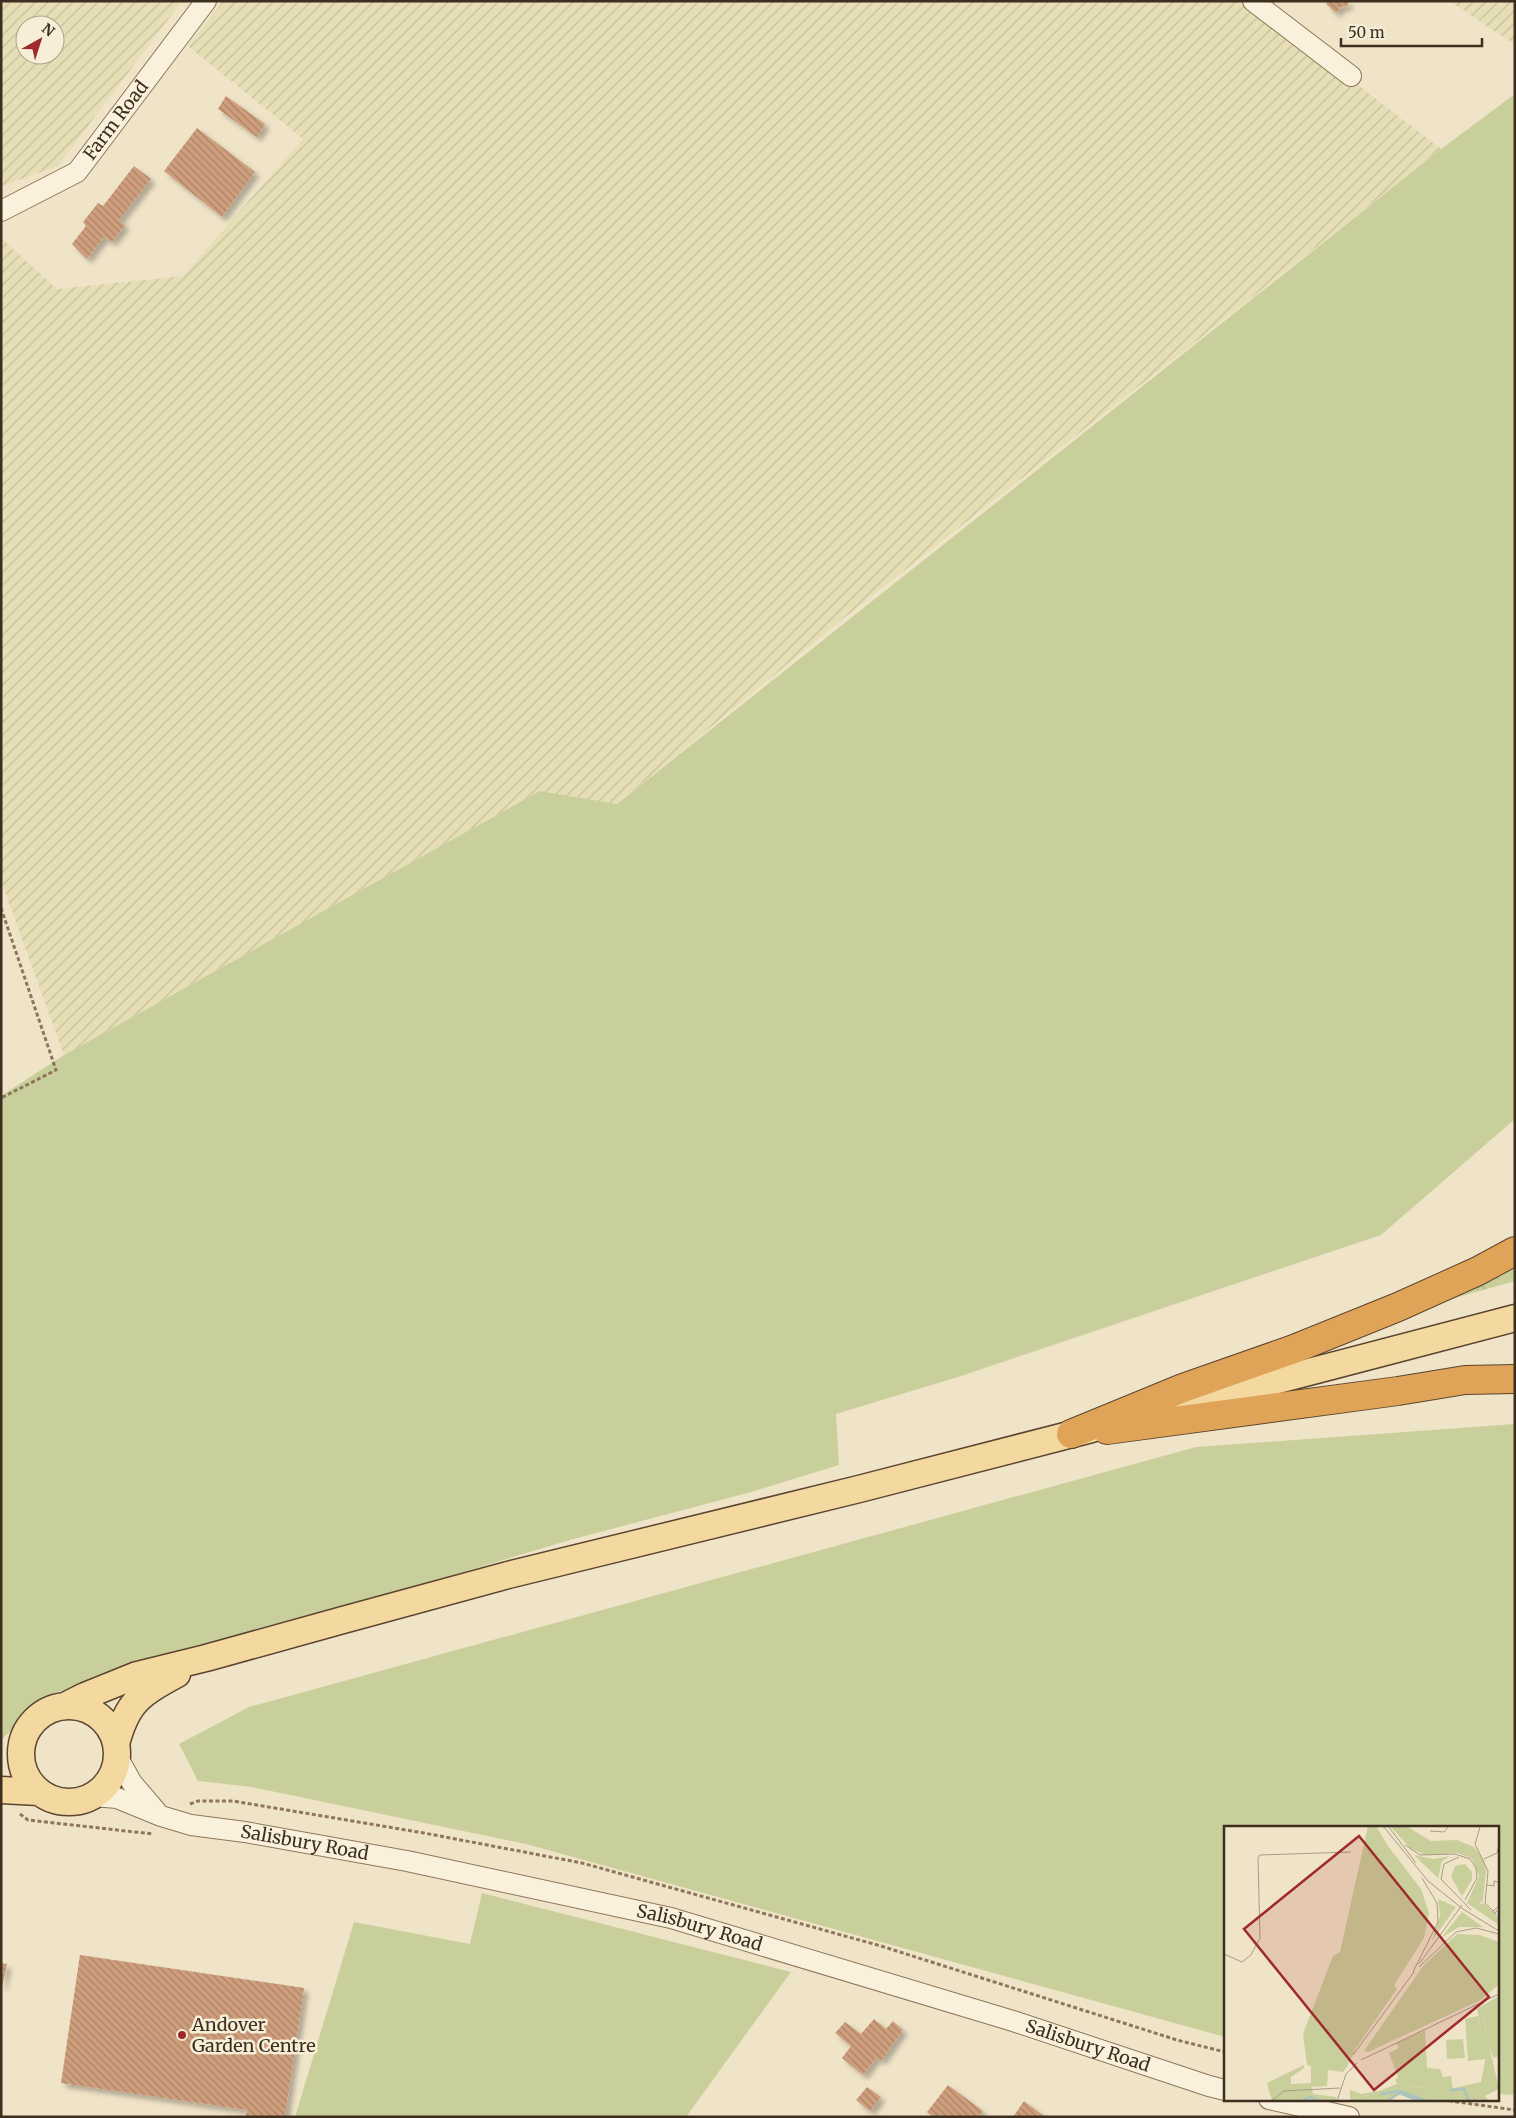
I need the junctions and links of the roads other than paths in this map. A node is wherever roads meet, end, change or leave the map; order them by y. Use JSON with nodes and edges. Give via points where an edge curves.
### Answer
{"nodes":[{"id":1,"x":206,"y":1,"type":"edge"},
{"id":2,"x":1253,"y":1,"type":"edge"},
{"id":3,"x":1351,"y":76,"type":"dead end"},
{"id":4,"x":1,"y":211,"type":"edge"},
{"id":5,"x":1515,"y":1251,"type":"edge"},
{"id":6,"x":1515,"y":1318,"type":"edge"},
{"id":7,"x":1515,"y":1379,"type":"edge"},
{"id":8,"x":1071,"y":1434,"type":"junction"},
{"id":9,"x":206,"y":1658,"type":"junction"},
{"id":10,"x":65,"y":1706,"type":"junction"},
{"id":11,"x":22,"y":1742,"type":"junction"},
{"id":12,"x":116,"y":1750,"type":"junction"},
{"id":13,"x":3,"y":1782,"type":"edge"},
{"id":14,"x":39,"y":1792,"type":"junction"},
{"id":15,"x":93,"y":1796,"type":"junction"},
{"id":16,"x":167,"y":1818,"type":"junction"},
{"id":17,"x":1224,"y":2090,"type":"edge"},
{"id":18,"x":1273,"y":2100,"type":"edge"},
{"id":19,"x":1349,"y":2117,"type":"edge"}],
"edges":[{"from":1,"to":4,"type":"street","name":"Farm Road","via":[[78,172]]},
{"from":2,"to":3,"type":"street"},
{"from":5,"to":8,"type":"highway","via":[[1478,1272],[1398,1307]]},
{"from":6,"to":8,"type":"main road"},
{"from":7,"to":8,"type":"highway","via":[[1465,1380]]},
{"from":8,"to":9,"type":"main road","via":[[499,1578]]},
{"from":9,"to":10,"type":"main road","via":[[138,1675]]},
{"from":9,"to":12,"type":"main road","via":[[137,1699],[121,1724]]},
{"from":10,"to":11,"type":"main road","via":[[38,1717]]},
{"from":10,"to":12,"type":"main road","via":[[92,1712],[103,1720],[111,1731]]},
{"from":11,"to":13,"type":"main road","via":[[9,1760]]},
{"from":11,"to":14,"type":"main road","via":[[23,1770]]},
{"from":12,"to":15,"type":"main road","via":[[114,1771],[106,1785]]},
{"from":12,"to":16,"type":"street","via":[[132,1784]]},
{"from":13,"to":14,"type":"main road"},
{"from":14,"to":15,"type":"main road","via":[[63,1802],[76,1802]]},
{"from":15,"to":16,"type":"street","name":"Salisbury Road","via":[[117,1798]]},
{"from":16,"to":17,"type":"street","name":"Salisbury Road","via":[[191,1825],[407,1861],[671,1918],[1013,2021]]},
{"from":18,"to":19,"type":"street"}]}
